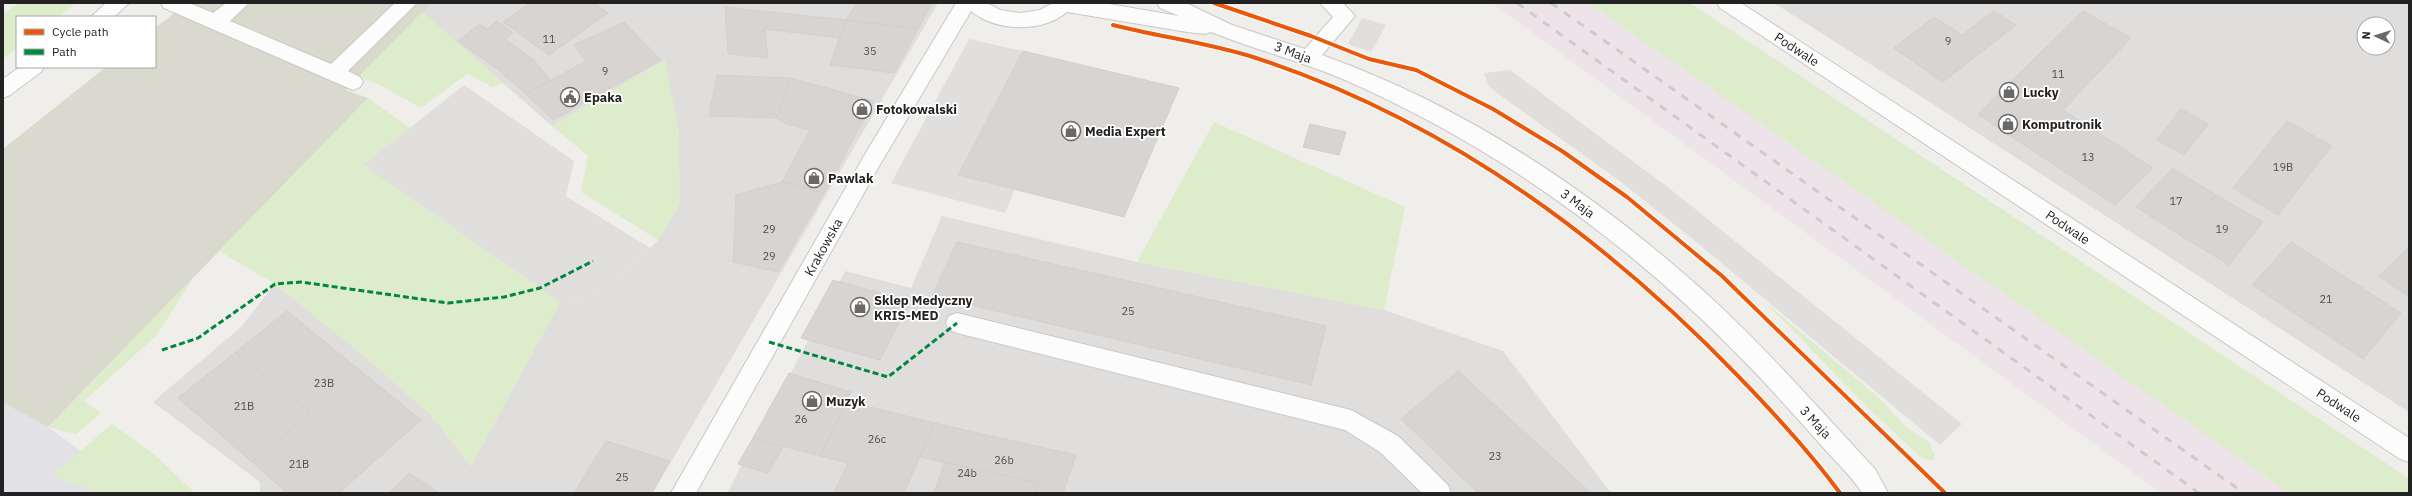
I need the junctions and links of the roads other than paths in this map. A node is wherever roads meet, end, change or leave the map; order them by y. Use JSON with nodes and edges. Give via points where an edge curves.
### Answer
{"nodes":[{"id":1,"x":119,"y":3,"type":"edge"},
{"id":2,"x":171,"y":3,"type":"edge"},
{"id":3,"x":239,"y":3,"type":"edge"},
{"id":4,"x":407,"y":3,"type":"edge"},
{"id":5,"x":966,"y":3,"type":"edge"},
{"id":6,"x":975,"y":3,"type":"edge"},
{"id":7,"x":1166,"y":3,"type":"edge"},
{"id":8,"x":1330,"y":3,"type":"edge"},
{"id":9,"x":1727,"y":3,"type":"edge"},
{"id":10,"x":1065,"y":4,"type":"edge"},
{"id":11,"x":102,"y":16,"type":"edge"},
{"id":12,"x":215,"y":22,"type":"junction"},
{"id":13,"x":1222,"y":29,"type":"junction"},
{"id":14,"x":1309,"y":57,"type":"junction"},
{"id":15,"x":33,"y":68,"type":"edge"},
{"id":16,"x":334,"y":73,"type":"junction"},
{"id":17,"x":353,"y":82,"type":"dead end"},
{"id":18,"x":3,"y":90,"type":"edge"},
{"id":19,"x":957,"y":323,"type":"dead end"},
{"id":20,"x":2409,"y":451,"type":"edge"},
{"id":21,"x":1871,"y":485,"type":"edge"},
{"id":22,"x":683,"y":493,"type":"edge"},
{"id":23,"x":1439,"y":493,"type":"edge"},
{"id":24,"x":1889,"y":493,"type":"edge"}],
"edges":[{"from":1,"to":11,"type":"street"},
{"from":2,"to":12,"type":"street"},
{"from":3,"to":12,"type":"street"},
{"from":4,"to":16,"type":"street"},
{"from":5,"to":22,"type":"street","name":"Krakowska","via":[[871,162]]},
{"from":6,"to":10,"type":"street","via":[[992,15],[1009,20],[1027,20],[1045,15]]},
{"from":7,"to":13,"type":"street","name":"3 Maja"},
{"from":8,"to":14,"type":"street","via":[[1345,16]]},
{"from":9,"to":20,"type":"street","name":"Podwale"},
{"from":10,"to":13,"type":"street","name":"3 Maja","via":[[1117,11],[1163,22]]},
{"from":12,"to":16,"type":"street"},
{"from":13,"to":14,"type":"street","name":"3 Maja"},
{"from":14,"to":21,"type":"street","name":"3 Maja","via":[[1452,123],[1528,168],[1597,217],[1700,303],[1772,376]]},
{"from":15,"to":18,"type":"street"},
{"from":16,"to":17,"type":"street"},
{"from":19,"to":23,"type":"street","via":[[1351,421],[1389,444]]},
{"from":21,"to":24,"type":"street","name":"3 Maja"}]}
